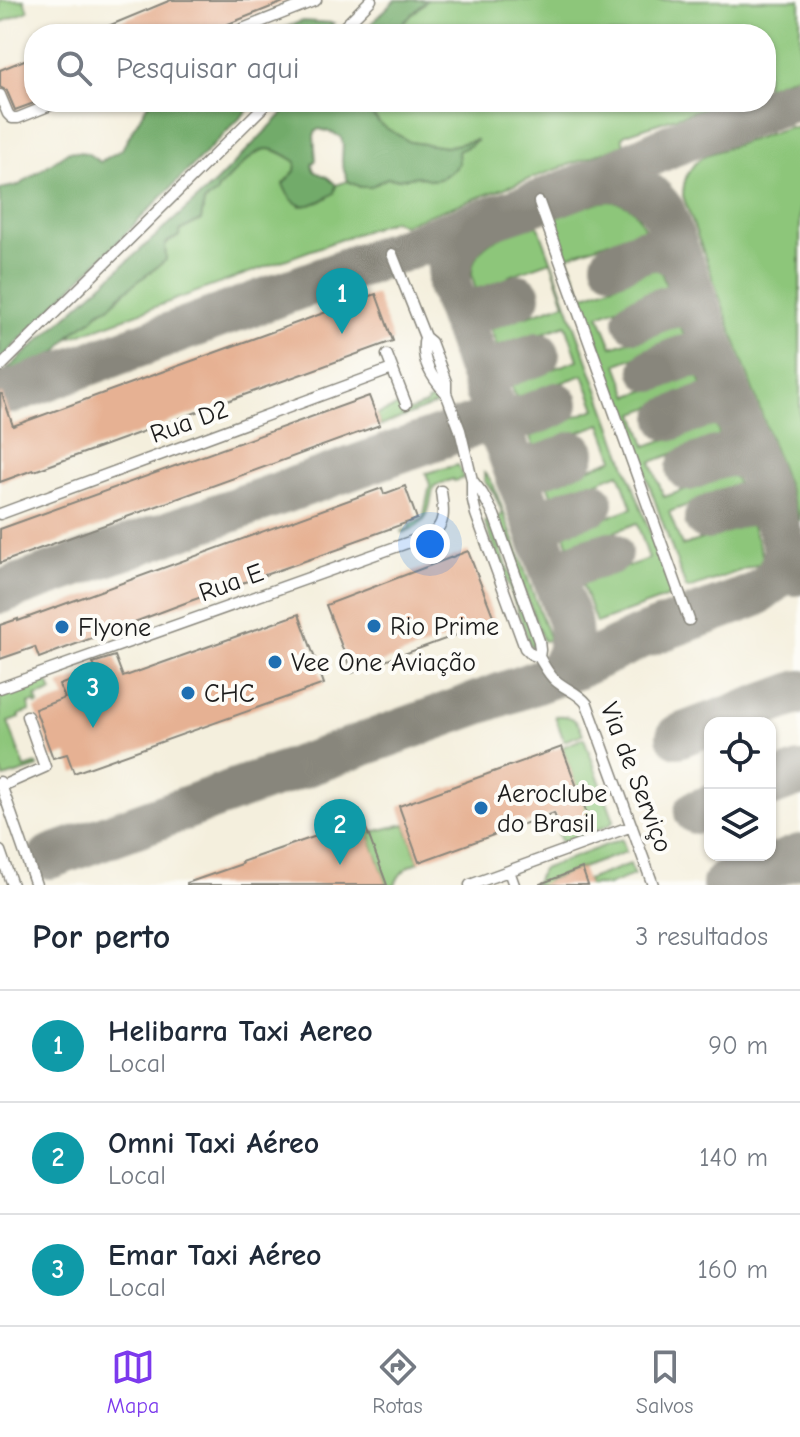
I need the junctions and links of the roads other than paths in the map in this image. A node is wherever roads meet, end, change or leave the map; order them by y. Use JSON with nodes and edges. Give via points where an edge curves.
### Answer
{"nodes":[{"id":1,"x":316,"y":0,"type":"edge"},
{"id":2,"x":371,"y":0,"type":"edge"},
{"id":3,"x":255,"y":24,"type":"edge"},
{"id":4,"x":347,"y":24,"type":"edge"},
{"id":5,"x":0,"y":95,"type":"edge"},
{"id":6,"x":33,"y":112,"type":"edge"},
{"id":7,"x":258,"y":112,"type":"edge"},
{"id":8,"x":539,"y":202,"type":"dead end"},
{"id":9,"x":392,"y":254,"type":"dead end"},
{"id":10,"x":387,"y":355,"type":"dead end"},
{"id":11,"x":0,"y":367,"type":"edge"},
{"id":12,"x":392,"y":369,"type":"junction"},
{"id":13,"x":406,"y":404,"type":"dead end"},
{"id":14,"x":472,"y":480,"type":"junction"},
{"id":15,"x":441,"y":491,"type":"dead end"},
{"id":16,"x":0,"y":514,"type":"edge"},
{"id":17,"x":689,"y":620,"type":"dead end"},
{"id":18,"x":539,"y":657,"type":"junction"},
{"id":19,"x":0,"y":688,"type":"edge"},
{"id":20,"x":27,"y":716,"type":"dead end"},
{"id":21,"x":1,"y":784,"type":"edge"},
{"id":22,"x":632,"y":826,"type":"junction"},
{"id":23,"x":0,"y":851,"type":"edge"},
{"id":24,"x":509,"y":871,"type":"junction"},
{"id":25,"x":12,"y":885,"type":"edge"},
{"id":26,"x":36,"y":885,"type":"edge"},
{"id":27,"x":470,"y":885,"type":"edge"},
{"id":28,"x":514,"y":885,"type":"edge"},
{"id":29,"x":653,"y":885,"type":"edge"}],
"edges":[{"from":1,"to":3,"type":"lane"},
{"from":2,"to":4,"type":"lane"},
{"from":5,"to":6,"type":"lane","via":[[12,118]]},
{"from":7,"to":11,"type":"lane"},
{"from":8,"to":17,"type":"lane"},
{"from":9,"to":14,"type":"lane","via":[[446,382]]},
{"from":10,"to":12,"type":"lane"},
{"from":12,"to":13,"type":"lane"},
{"from":12,"to":16,"type":"lane","name":"Rua D2"},
{"from":14,"to":18,"type":"lane","via":[[494,515],[539,641]]},
{"from":14,"to":18,"type":"lane","name":"Via de Serviço","via":[[476,514],[520,634],[527,651]]},
{"from":15,"to":19,"type":"lane","name":"Rua E","via":[[443,521],[432,534]]},
{"from":18,"to":22,"type":"lane","name":"Via de Serviço","via":[[558,683],[587,704]]},
{"from":20,"to":21,"type":"lane","via":[[45,767]]},
{"from":21,"to":26,"type":"lane"},
{"from":22,"to":24,"type":"lane"},
{"from":22,"to":29,"type":"lane","name":"Via de Serviço"},
{"from":23,"to":25,"type":"lane"},
{"from":24,"to":27,"type":"lane"},
{"from":24,"to":28,"type":"lane"}]}
